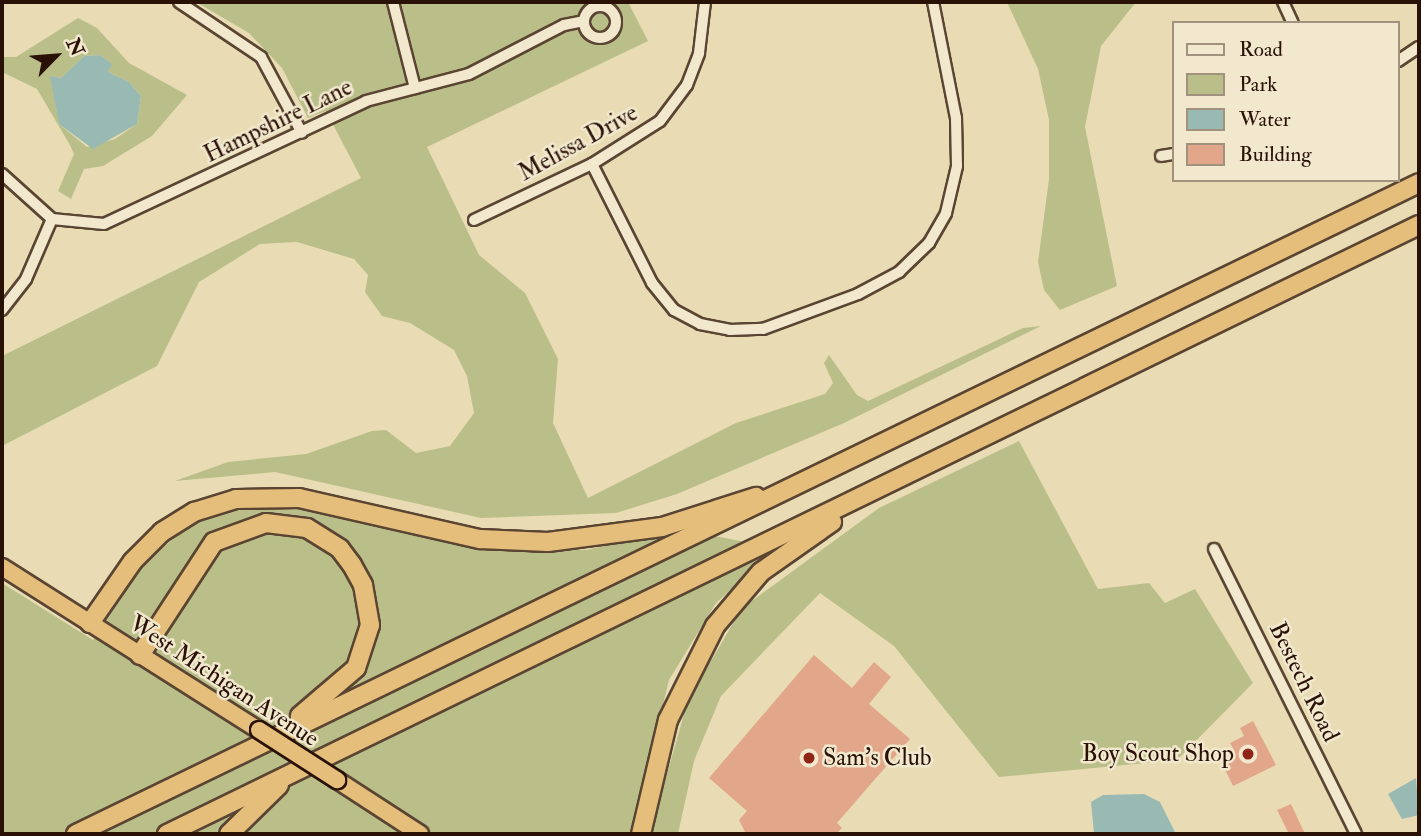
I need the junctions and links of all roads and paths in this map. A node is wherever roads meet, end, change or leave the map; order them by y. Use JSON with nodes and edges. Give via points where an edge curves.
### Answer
{"nodes":[{"id":1,"x":179,"y":2,"type":"edge"},
{"id":2,"x":393,"y":2,"type":"edge"},
{"id":3,"x":705,"y":2,"type":"edge"},
{"id":4,"x":933,"y":2,"type":"edge"},
{"id":5,"x":1283,"y":2,"type":"edge"},
{"id":6,"x":584,"y":21,"type":"dead end"},
{"id":7,"x":1292,"y":21,"type":"edge"},
{"id":8,"x":1419,"y":47,"type":"edge"},
{"id":9,"x":1400,"y":60,"type":"edge"},
{"id":10,"x":415,"y":88,"type":"junction"},
{"id":11,"x":302,"y":133,"type":"junction"},
{"id":12,"x":1172,"y":154,"type":"edge"},
{"id":13,"x":1161,"y":156,"type":"dead end"},
{"id":14,"x":592,"y":164,"type":"junction"},
{"id":15,"x":2,"y":174,"type":"edge"},
{"id":16,"x":1419,"y":183,"type":"edge"},
{"id":17,"x":52,"y":219,"type":"junction"},
{"id":18,"x":474,"y":220,"type":"dead end"},
{"id":19,"x":1419,"y":225,"type":"edge"},
{"id":20,"x":2,"y":310,"type":"edge"},
{"id":21,"x":923,"y":467,"type":"junction"},
{"id":22,"x":809,"y":481,"type":"junction"},
{"id":23,"x":1214,"y":549,"type":"dead end"},
{"id":24,"x":2,"y":567,"type":"edge"},
{"id":25,"x":90,"y":623,"type":"junction"},
{"id":26,"x":141,"y":655,"type":"junction"},
{"id":27,"x":258,"y":738,"type":"junction"},
{"id":28,"x":313,"y":759,"type":"junction"},
{"id":29,"x":76,"y":834,"type":"edge"},
{"id":30,"x":167,"y":834,"type":"edge"},
{"id":31,"x":229,"y":834,"type":"edge"},
{"id":32,"x":420,"y":834,"type":"edge"},
{"id":33,"x":641,"y":834,"type":"edge"},
{"id":34,"x":1356,"y":834,"type":"edge"}],
"edges":[{"from":1,"to":11,"type":"street","via":[[261,57]]},
{"from":2,"to":10,"type":"street"},
{"from":3,"to":14,"type":"street","name":"Melissa Drive","via":[[699,53],[687,85],[660,121]]},
{"from":4,"to":14,"type":"street","via":[[956,118],[957,166],[946,213],[929,243],[899,272],[858,294],[764,329],[730,330],[700,324],[674,310],[652,283]]},
{"from":5,"to":7,"type":"street"},
{"from":6,"to":10,"type":"street","name":"Hampshire Lane","via":[[564,25],[469,74]]},
{"from":8,"to":9,"type":"street"},
{"from":10,"to":11,"type":"street","name":"Hampshire Lane","via":[[366,101]]},
{"from":11,"to":17,"type":"street","name":"Hampshire Lane","via":[[127,217],[82,226]]},
{"from":12,"to":13,"type":"street"},
{"from":14,"to":18,"type":"street","name":"Melissa Drive"},
{"from":15,"to":17,"type":"street"},
{"from":16,"to":22,"type":"highway"},
{"from":17,"to":20,"type":"street","via":[[26,279]]},
{"from":19,"to":21,"type":"highway"},
{"from":21,"to":28,"type":"highway"},
{"from":21,"to":33,"type":"highway","via":[[785,552],[735,598],[682,684]]},
{"from":22,"to":25,"type":"highway","via":[[662,527],[548,542],[447,533],[299,498],[236,499],[194,512],[162,532],[133,561]]},
{"from":22,"to":27,"type":"highway"},
{"from":23,"to":34,"type":"street","name":"Bestech Road"},
{"from":24,"to":25,"type":"highway","name":"West Michigan Avenue"},
{"from":25,"to":26,"type":"highway","name":"West Michigan Avenue"},
{"from":26,"to":27,"type":"highway","name":"West Michigan Avenue"},
{"from":26,"to":27,"type":"highway","via":[[198,560],[227,534],[287,523],[332,543],[363,584],[370,625],[366,646],[356,668],[334,692]]},
{"from":27,"to":29,"type":"highway"},
{"from":27,"to":32,"type":"highway","name":"West Michigan Avenue","bridge":true,"via":[[337,780]]},
{"from":28,"to":30,"type":"highway"},
{"from":28,"to":31,"type":"highway","via":[[251,808]]}]}
